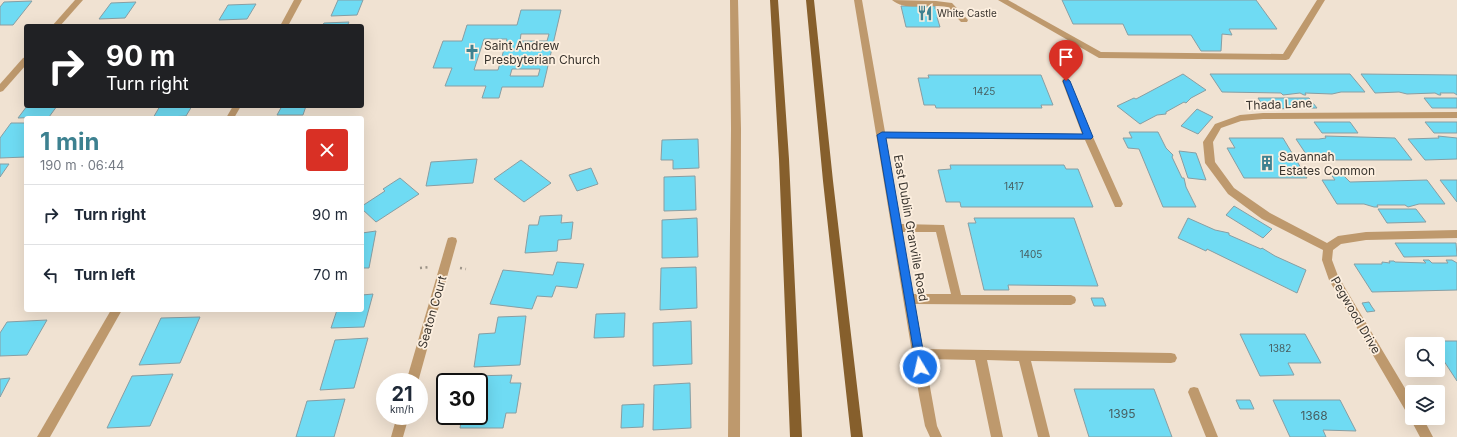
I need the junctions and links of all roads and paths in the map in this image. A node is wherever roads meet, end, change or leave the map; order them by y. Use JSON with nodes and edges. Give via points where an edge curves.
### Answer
{"nodes":[{"id":1,"x":79,"y":0,"type":"edge"},
{"id":2,"x":298,"y":0,"type":"edge"},
{"id":3,"x":734,"y":0,"type":"edge"},
{"id":4,"x":774,"y":0,"type":"edge"},
{"id":5,"x":810,"y":0,"type":"edge"},
{"id":6,"x":858,"y":0,"type":"edge"},
{"id":7,"x":896,"y":0,"type":"edge"},
{"id":8,"x":1002,"y":0,"type":"edge"},
{"id":9,"x":1321,"y":0,"type":"edge"},
{"id":10,"x":964,"y":20,"type":"dead end"},
{"id":11,"x":58,"y":24,"type":"edge"},
{"id":12,"x":285,"y":24,"type":"edge"},
{"id":13,"x":24,"y":62,"type":"edge"},
{"id":14,"x":1066,"y":81,"type":"dead end"},
{"id":15,"x":0,"y":89,"type":"edge"},
{"id":16,"x":1457,"y":115,"type":"edge"},
{"id":17,"x":882,"y":135,"type":"junction"},
{"id":18,"x":1088,"y":137,"type":"junction"},
{"id":19,"x":1118,"y":204,"type":"dead end"},
{"id":20,"x":897,"y":228,"type":"junction"},
{"id":21,"x":1457,"y":234,"type":"edge"},
{"id":22,"x":452,"y":241,"type":"dead end"},
{"id":23,"x":1328,"y":248,"type":"junction"},
{"id":24,"x":909,"y":299,"type":"junction"},
{"id":25,"x":957,"y":299,"type":"junction"},
{"id":26,"x":1071,"y":300,"type":"dead end"},
{"id":27,"x":116,"y":312,"type":"edge"},
{"id":28,"x":918,"y":354,"type":"junction"},
{"id":29,"x":980,"y":355,"type":"junction"},
{"id":30,"x":1024,"y":356,"type":"junction"},
{"id":31,"x":1171,"y":358,"type":"dead end"},
{"id":32,"x":415,"y":373,"type":"edge"},
{"id":33,"x":1194,"y":392,"type":"dead end"},
{"id":34,"x":1405,"y":399,"type":"edge"},
{"id":35,"x":400,"y":425,"type":"edge"},
{"id":36,"x":1420,"y":425,"type":"edge"},
{"id":37,"x":43,"y":437,"type":"edge"},
{"id":38,"x":397,"y":437,"type":"edge"},
{"id":39,"x":734,"y":437,"type":"edge"},
{"id":40,"x":796,"y":437,"type":"edge"},
{"id":41,"x":857,"y":437,"type":"edge"},
{"id":42,"x":936,"y":437,"type":"edge"},
{"id":43,"x":997,"y":437,"type":"edge"},
{"id":44,"x":1044,"y":437,"type":"edge"},
{"id":45,"x":1212,"y":437,"type":"edge"},
{"id":46,"x":1427,"y":437,"type":"edge"}],
"edges":[{"from":1,"to":11,"type":"street"},
{"from":2,"to":12,"type":"street"},
{"from":3,"to":39,"type":"street"},
{"from":4,"to":40,"type":"main road"},
{"from":5,"to":41,"type":"main road"},
{"from":6,"to":17,"type":"street","name":"East Dublin Granville Road"},
{"from":7,"to":10,"type":"street","via":[[949,5]]},
{"from":8,"to":9,"type":"street","via":[[1098,55],[1286,57]]},
{"from":13,"to":15,"type":"street"},
{"from":14,"to":18,"type":"street"},
{"from":16,"to":23,"type":"street","name":"Thada Lane","via":[[1263,116],[1240,118],[1218,126],[1208,142],[1210,163],[1231,191],[1266,216]]},
{"from":17,"to":18,"type":"street"},
{"from":17,"to":20,"type":"street","name":"East Dublin Granville Road"},
{"from":18,"to":19,"type":"street"},
{"from":20,"to":24,"type":"street","name":"East Dublin Granville Road"},
{"from":20,"to":25,"type":"street","via":[[940,228]]},
{"from":21,"to":23,"type":"street","via":[[1366,236],[1338,240]]},
{"from":22,"to":32,"type":"street","name":"Seaton Court"},
{"from":23,"to":34,"type":"street","name":"Pegwood Drive","via":[[1327,260],[1333,277]]},
{"from":24,"to":25,"type":"street"},
{"from":24,"to":28,"type":"street","name":"East Dublin Granville Road"},
{"from":25,"to":26,"type":"street"},
{"from":27,"to":37,"type":"street"},
{"from":28,"to":29,"type":"street"},
{"from":28,"to":42,"type":"street","name":"East Dublin Granville Road","via":[[931,426]]},
{"from":29,"to":30,"type":"street"},
{"from":29,"to":43,"type":"street"},
{"from":30,"to":31,"type":"street"},
{"from":30,"to":44,"type":"street"},
{"from":33,"to":45,"type":"street"},
{"from":35,"to":38,"type":"street"},
{"from":36,"to":46,"type":"street"}]}
